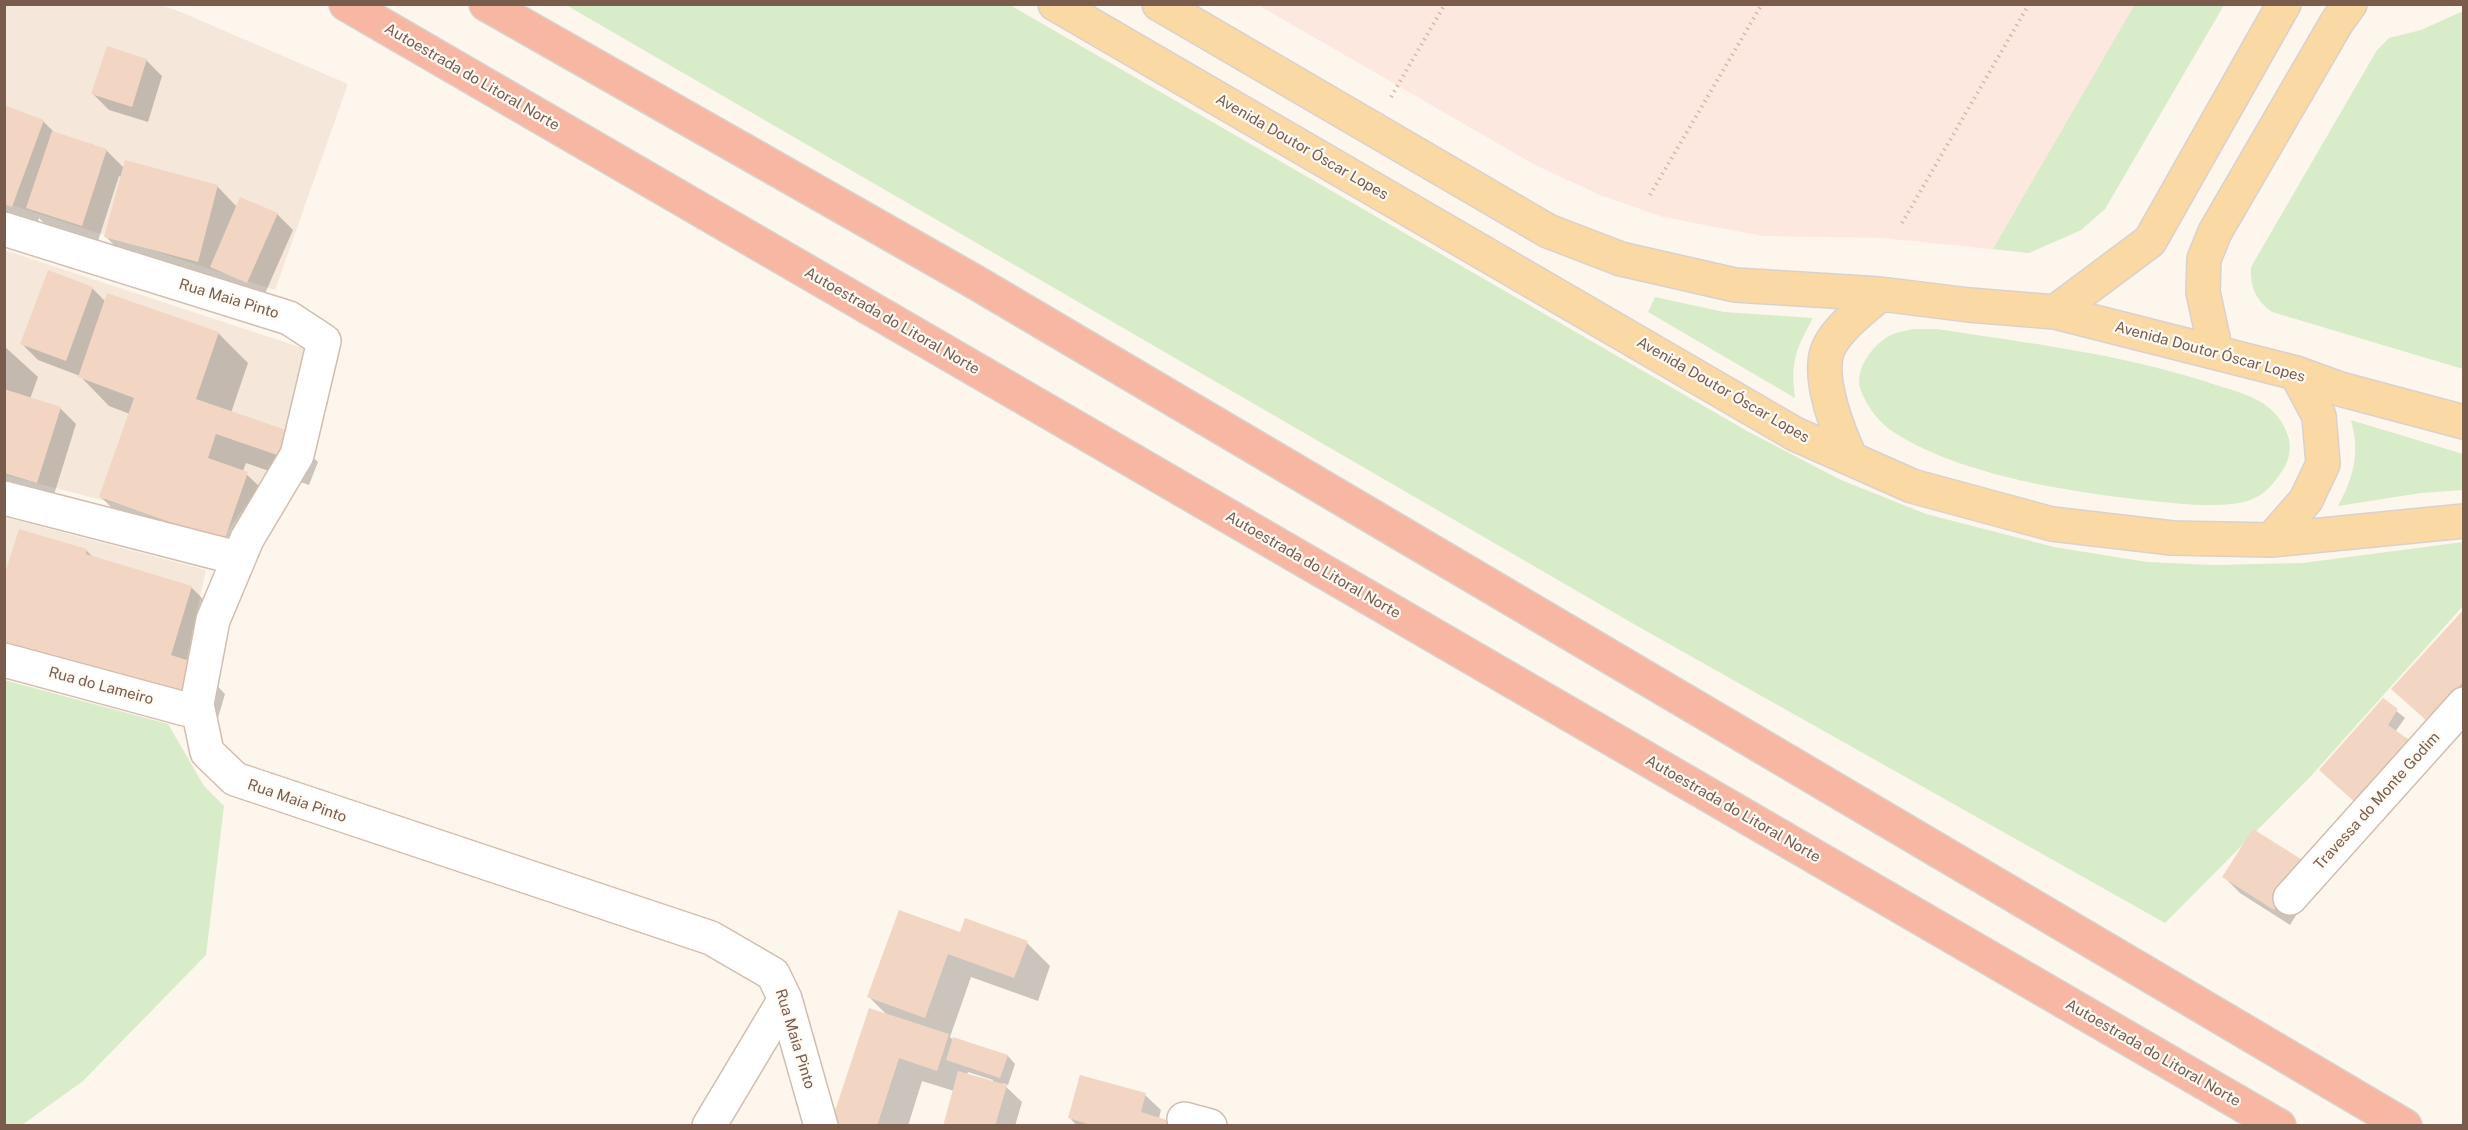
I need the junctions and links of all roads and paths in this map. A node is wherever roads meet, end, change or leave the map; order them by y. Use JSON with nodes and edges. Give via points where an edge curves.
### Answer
{"nodes":[{"id":1,"x":346,"y":4,"type":"edge"},
{"id":2,"x":486,"y":4,"type":"edge"},
{"id":3,"x":1055,"y":4,"type":"edge"},
{"id":4,"x":1159,"y":4,"type":"edge"},
{"id":5,"x":1445,"y":4,"type":"edge"},
{"id":6,"x":1762,"y":4,"type":"edge"},
{"id":7,"x":2029,"y":4,"type":"edge"},
{"id":8,"x":2284,"y":4,"type":"edge"},
{"id":9,"x":2350,"y":4,"type":"edge"},
{"id":10,"x":1390,"y":99,"type":"dead end"},
{"id":11,"x":1650,"y":195,"type":"dead end"},
{"id":12,"x":1902,"y":223,"type":"dead end"},
{"id":13,"x":4,"y":229,"type":"edge"},
{"id":14,"x":1880,"y":294,"type":"junction"},
{"id":15,"x":2055,"y":312,"type":"junction"},
{"id":16,"x":2216,"y":352,"type":"junction"},
{"id":17,"x":2296,"y":373,"type":"junction"},
{"id":18,"x":2463,"y":422,"type":"edge"},
{"id":19,"x":1851,"y":459,"type":"junction"},
{"id":20,"x":4,"y":498,"type":"edge"},
{"id":21,"x":2463,"y":520,"type":"edge"},
{"id":22,"x":2271,"y":540,"type":"junction"},
{"id":23,"x":237,"y":558,"type":"junction"},
{"id":24,"x":4,"y":660,"type":"edge"},
{"id":25,"x":197,"y":704,"type":"junction"},
{"id":26,"x":2463,"y":704,"type":"edge"},
{"id":27,"x":2290,"y":898,"type":"dead end"},
{"id":28,"x":784,"y":999,"type":"junction"},
{"id":29,"x":709,"y":1125,"type":"edge"},
{"id":30,"x":821,"y":1125,"type":"edge"},
{"id":31,"x":2279,"y":1125,"type":"edge"},
{"id":32,"x":2405,"y":1125,"type":"edge"}],
"edges":[{"from":1,"to":31,"type":"highway","name":"Autoestrada do Litoral Norte"},
{"from":2,"to":32,"type":"highway","via":[[975,282]]},
{"from":3,"to":19,"type":"main road","name":"Avenida Doutor Óscar Lopes","via":[[1795,434]]},
{"from":4,"to":14,"type":"main road","name":"Avenida Doutor Óscar Lopes","via":[[1548,231],[1621,259],[1735,285]]},
{"from":5,"to":10,"type":"path"},
{"from":6,"to":11,"type":"path"},
{"from":7,"to":12,"type":"path"},
{"from":8,"to":15,"type":"main road","via":[[2150,241]]},
{"from":9,"to":16,"type":"main road","via":[[2215,232],[2204,259],[2203,292]]},
{"from":13,"to":23,"type":"street","name":"Rua Maia Pinto","via":[[289,318],[324,341],[297,455]]},
{"from":14,"to":15,"type":"main road","name":"Avenida Doutor Óscar Lopes"},
{"from":14,"to":19,"type":"main road","via":[[1844,327],[1827,352],[1826,380],[1835,423]]},
{"from":15,"to":16,"type":"main road","name":"Avenida Doutor Óscar Lopes"},
{"from":16,"to":17,"type":"main road","name":"Avenida Doutor Óscar Lopes"},
{"from":17,"to":18,"type":"main road","name":"Avenida Doutor Óscar Lopes"},
{"from":17,"to":22,"type":"main road","via":[[2319,416],[2323,464],[2306,500]]},
{"from":19,"to":22,"type":"main road","name":"Avenida Doutor Óscar Lopes","via":[[1912,486],[2052,524],[2172,538]]},
{"from":20,"to":23,"type":"street"},
{"from":21,"to":22,"type":"main road","name":"Avenida Doutor Óscar Lopes"},
{"from":23,"to":25,"type":"street","name":"Rua Maia Pinto","via":[[213,620]]},
{"from":24,"to":25,"type":"street","name":"Rua do Lameiro","via":[[185,709]]},
{"from":25,"to":28,"type":"street","name":"Rua Maia Pinto","via":[[207,752],[235,779],[711,938],[773,974]]},
{"from":26,"to":27,"type":"street","name":"Travessa do Monte Godim"},
{"from":28,"to":29,"type":"street"},
{"from":28,"to":30,"type":"street","name":"Rua Maia Pinto"}]}
